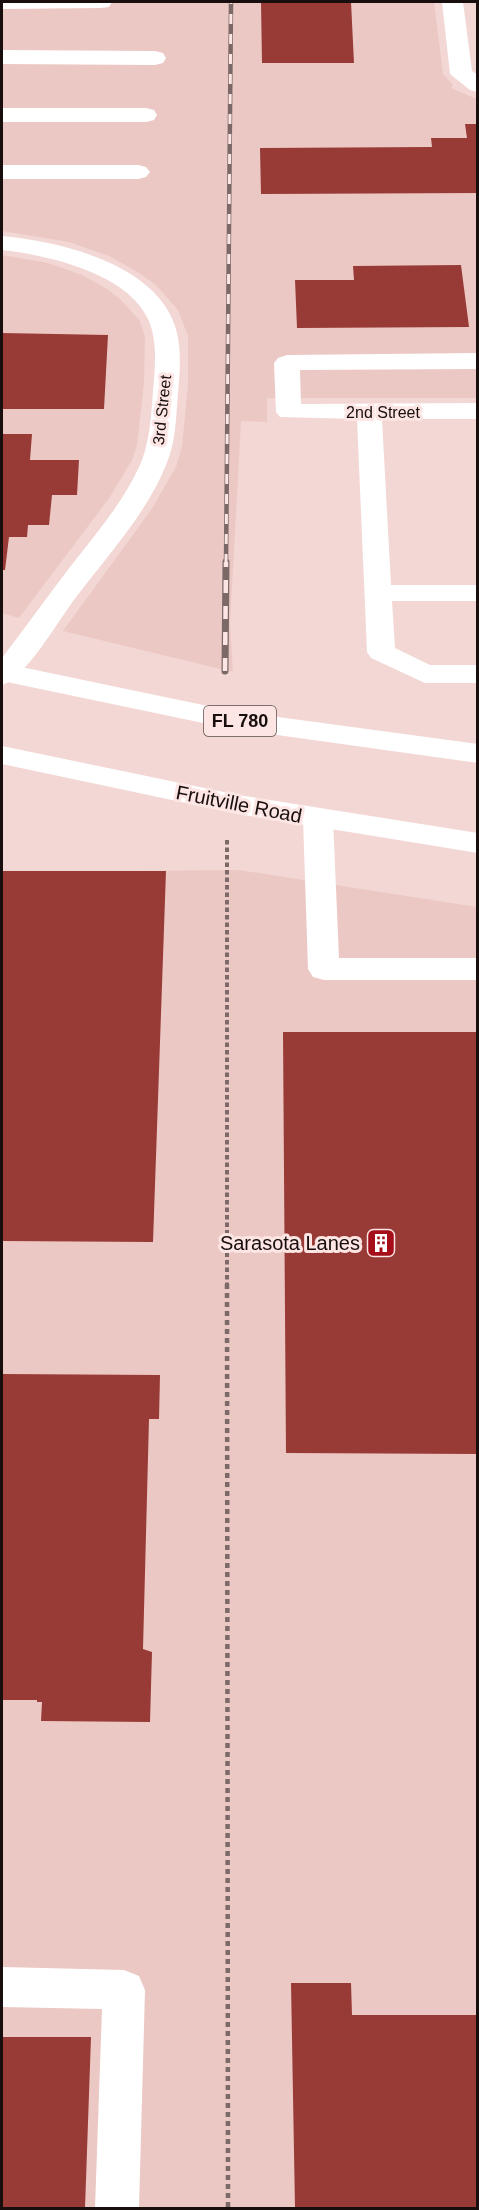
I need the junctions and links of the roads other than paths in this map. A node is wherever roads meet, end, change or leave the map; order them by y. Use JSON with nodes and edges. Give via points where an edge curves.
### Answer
{"nodes":[{"id":1,"x":101,"y":2,"type":"edge"},
{"id":2,"x":452,"y":2,"type":"edge"},
{"id":3,"x":2,"y":3,"type":"edge"},
{"id":4,"x":2,"y":57,"type":"edge"},
{"id":5,"x":155,"y":58,"type":"dead end"},
{"id":6,"x":477,"y":84,"type":"edge"},
{"id":7,"x":2,"y":115,"type":"edge"},
{"id":8,"x":146,"y":115,"type":"dead end"},
{"id":9,"x":2,"y":172,"type":"edge"},
{"id":10,"x":138,"y":172,"type":"dead end"},
{"id":11,"x":2,"y":243,"type":"edge"},
{"id":12,"x":477,"y":362,"type":"edge"},
{"id":13,"x":477,"y":411,"type":"edge"},
{"id":14,"x":369,"y":412,"type":"junction"},
{"id":15,"x":379,"y":593,"type":"junction"},
{"id":16,"x":477,"y":593,"type":"edge"},
{"id":17,"x":3,"y":673,"type":"edge"},
{"id":18,"x":477,"y":674,"type":"edge"},
{"id":19,"x":477,"y":754,"type":"edge"},
{"id":20,"x":2,"y":755,"type":"edge"},
{"id":21,"x":318,"y":819,"type":"junction"},
{"id":22,"x":477,"y":843,"type":"edge"},
{"id":23,"x":477,"y":969,"type":"edge"},
{"id":24,"x":2,"y":1987,"type":"edge"},
{"id":25,"x":117,"y":2208,"type":"edge"}],
"edges":[{"from":1,"to":3,"type":"street"},
{"from":2,"to":6,"type":"street","via":[[461,74]]},
{"from":4,"to":5,"type":"street"},
{"from":7,"to":8,"type":"street"},
{"from":9,"to":10,"type":"street"},
{"from":11,"to":17,"type":"street","name":"3rd Street","via":[[58,252],[122,280],[160,316],[167,357],[160,446],[144,484]]},
{"from":12,"to":14,"type":"street","name":"2nd Street","via":[[287,363],[289,412]]},
{"from":13,"to":14,"type":"street","name":"2nd Street"},
{"from":14,"to":15,"type":"street"},
{"from":15,"to":16,"type":"street"},
{"from":15,"to":18,"type":"street","via":[[381,652],[425,674]]},
{"from":17,"to":19,"type":"street","number":"FL 780","via":[[227,719]]},
{"from":20,"to":21,"type":"street","name":"Fruitville Road","via":[[227,804]]},
{"from":21,"to":22,"type":"street","name":"Fruitville Road"},
{"from":21,"to":23,"type":"street","via":[[324,969]]},
{"from":24,"to":25,"type":"street","via":[[124,1990]]}]}
